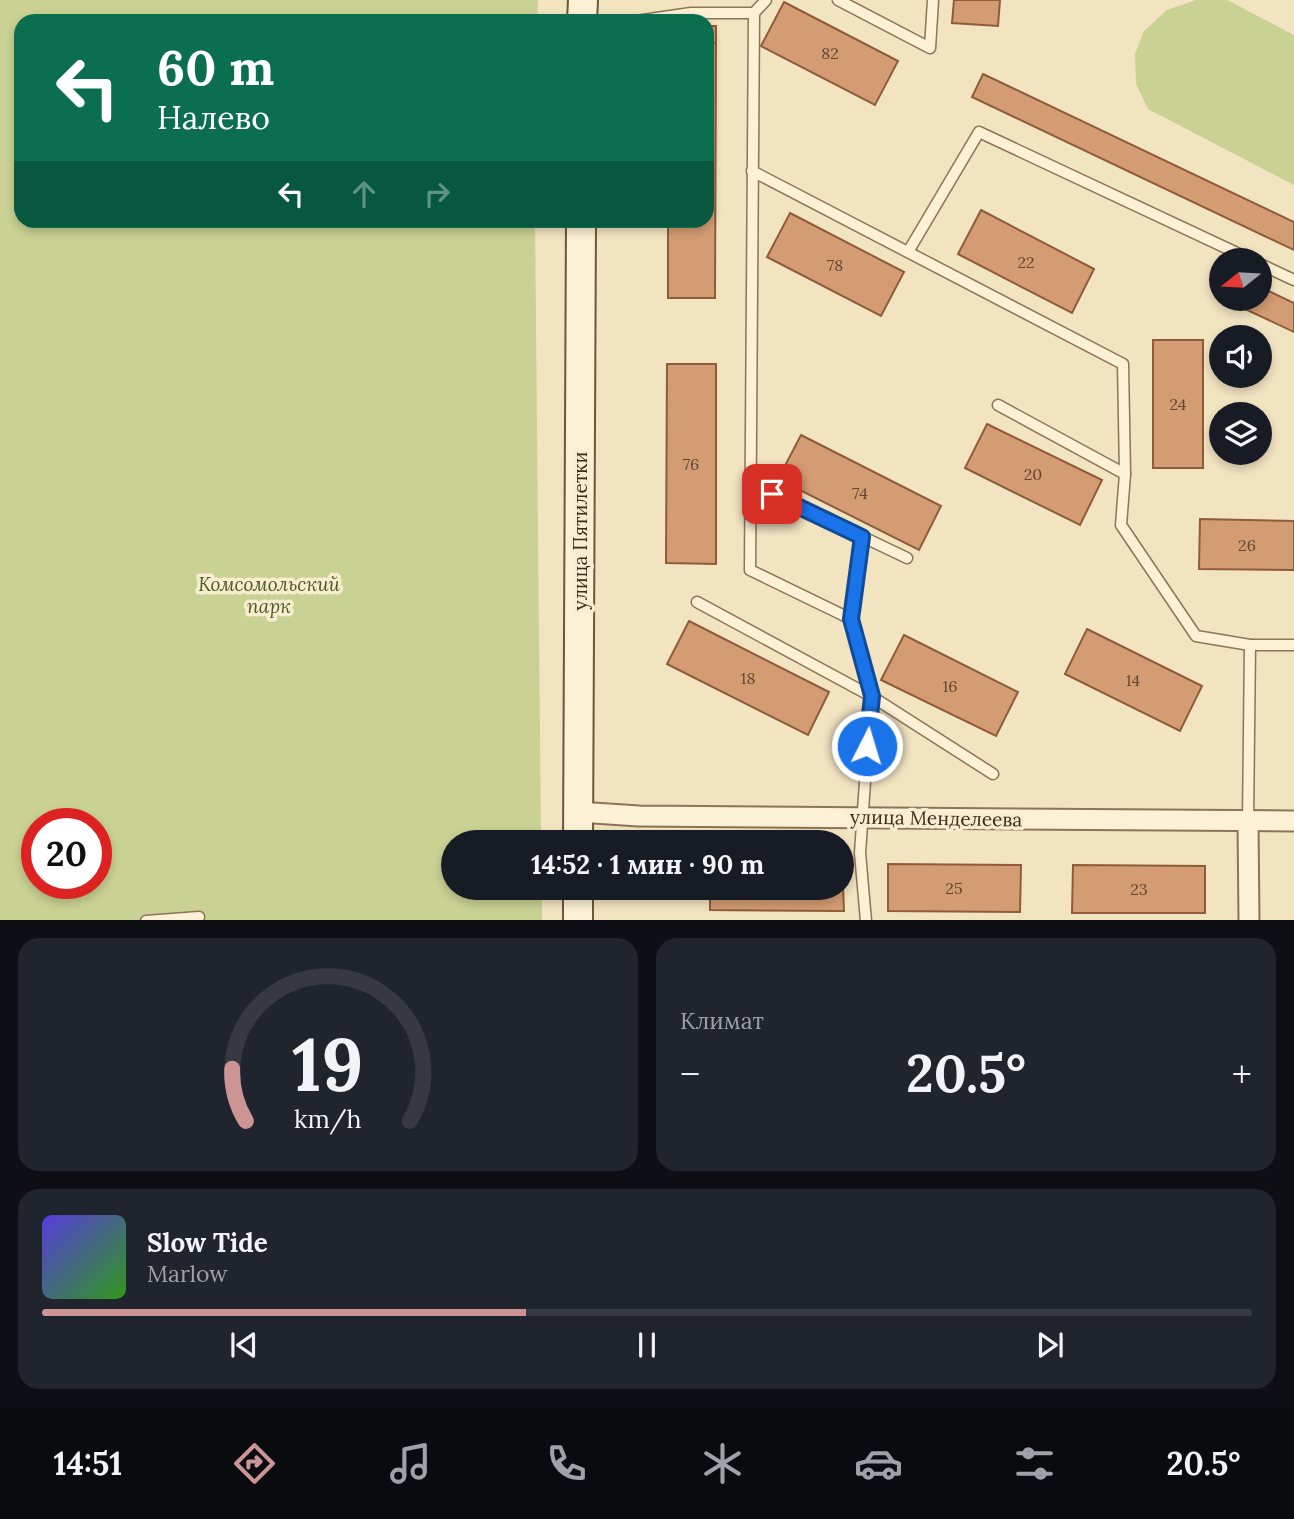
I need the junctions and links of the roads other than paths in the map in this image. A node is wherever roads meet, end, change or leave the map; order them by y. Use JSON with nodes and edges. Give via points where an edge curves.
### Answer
{"nodes":[{"id":1,"x":691,"y":0,"type":"edge"},
{"id":2,"x":766,"y":0,"type":"edge"},
{"id":3,"x":838,"y":0,"type":"edge"},
{"id":4,"x":933,"y":0,"type":"edge"},
{"id":5,"x":691,"y":13,"type":"junction"},
{"id":6,"x":754,"y":13,"type":"junction"},
{"id":7,"x":684,"y":14,"type":"edge"},
{"id":8,"x":752,"y":171,"type":"junction"},
{"id":9,"x":581,"y":228,"type":"edge"},
{"id":10,"x":1226,"y":248,"type":"edge"},
{"id":11,"x":908,"y":252,"type":"junction"},
{"id":12,"x":1272,"y":270,"type":"edge"},
{"id":13,"x":1294,"y":280,"type":"edge"},
{"id":14,"x":998,"y":405,"type":"dead end"},
{"id":15,"x":1125,"y":474,"type":"junction"},
{"id":16,"x":750,"y":483,"type":"junction"},
{"id":17,"x":862,"y":537,"type":"junction"},
{"id":18,"x":907,"y":558,"type":"dead end"},
{"id":19,"x":697,"y":602,"type":"dead end"},
{"id":20,"x":851,"y":619,"type":"junction"},
{"id":21,"x":1250,"y":645,"type":"junction"},
{"id":22,"x":1294,"y":645,"type":"edge"},
{"id":23,"x":872,"y":696,"type":"junction"},
{"id":24,"x":993,"y":774,"type":"dead end"},
{"id":25,"x":578,"y":812,"type":"junction"},
{"id":26,"x":861,"y":818,"type":"junction"},
{"id":27,"x":1248,"y":821,"type":"junction"},
{"id":28,"x":1294,"y":821,"type":"edge"},
{"id":29,"x":578,"y":830,"type":"edge"},
{"id":30,"x":578,"y":900,"type":"edge"},
{"id":31,"x":199,"y":917,"type":"dead end"},
{"id":32,"x":146,"y":920,"type":"edge"},
{"id":33,"x":578,"y":920,"type":"edge"},
{"id":34,"x":866,"y":920,"type":"edge"},
{"id":35,"x":1249,"y":920,"type":"edge"}],
"edges":[{"from":1,"to":5,"type":"lane"},
{"from":2,"to":6,"type":"lane"},
{"from":3,"to":4,"type":"lane","via":[[930,48]]},
{"from":5,"to":6,"type":"lane"},
{"from":5,"to":7,"type":"lane"},
{"from":6,"to":8,"type":"lane"},
{"from":8,"to":11,"type":"lane"},
{"from":8,"to":16,"type":"lane"},
{"from":9,"to":25,"type":"main road","name":"улица Пятилетки"},
{"from":10,"to":11,"type":"lane","via":[[979,132]]},
{"from":11,"to":15,"type":"lane","via":[[1123,364]]},
{"from":12,"to":13,"type":"lane"},
{"from":14,"to":15,"type":"lane"},
{"from":15,"to":21,"type":"lane","via":[[1121,525],[1196,636]]},
{"from":16,"to":17,"type":"lane"},
{"from":16,"to":20,"type":"lane","via":[[750,570]]},
{"from":17,"to":18,"type":"lane"},
{"from":17,"to":20,"type":"lane"},
{"from":19,"to":23,"type":"lane"},
{"from":20,"to":23,"type":"lane"},
{"from":21,"to":22,"type":"lane"},
{"from":21,"to":27,"type":"lane"},
{"from":23,"to":24,"type":"lane"},
{"from":23,"to":26,"type":"lane"},
{"from":25,"to":26,"type":"street","name":"улица Менделеева"},
{"from":25,"to":29,"type":"main road","name":"улица Пятилетки"},
{"from":26,"to":27,"type":"street","name":"улица Менделеева"},
{"from":26,"to":34,"type":"lane"},
{"from":27,"to":28,"type":"street","name":"улица Менделеева"},
{"from":27,"to":35,"type":"street"},
{"from":30,"to":33,"type":"main road"},
{"from":31,"to":32,"type":"lane"}]}
